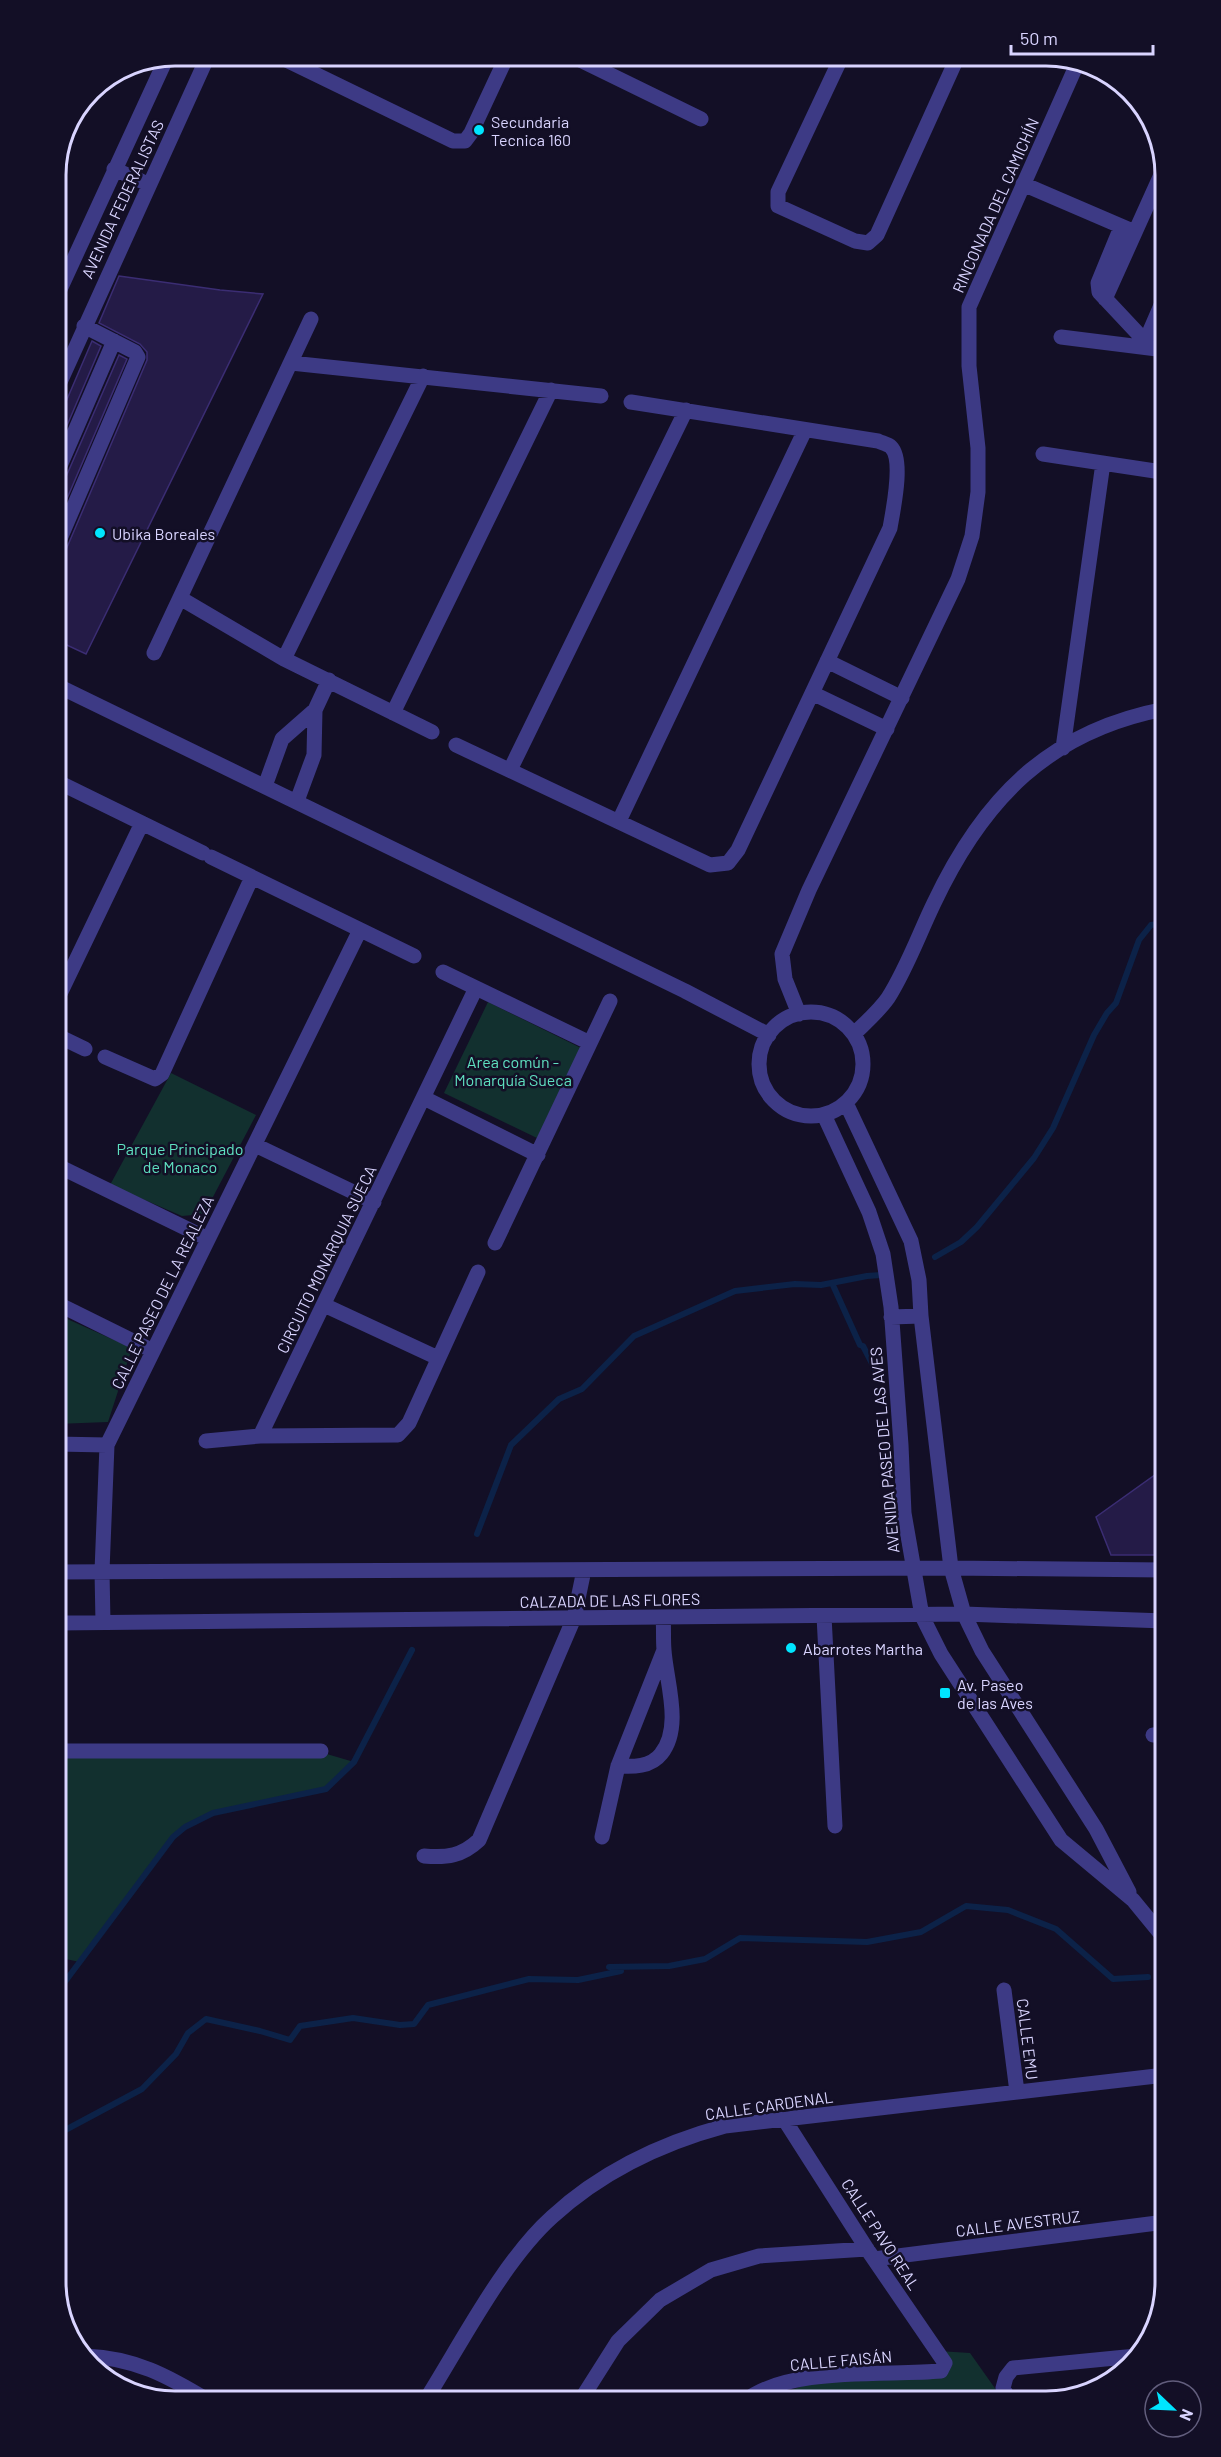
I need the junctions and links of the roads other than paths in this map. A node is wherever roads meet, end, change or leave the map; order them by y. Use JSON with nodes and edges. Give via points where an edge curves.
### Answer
{"nodes":[{"id":1,"x":203,"y":66,"type":"edge"},
{"id":2,"x":299,"y":66,"type":"edge"},
{"id":3,"x":502,"y":66,"type":"edge"},
{"id":4,"x":592,"y":66,"type":"edge"},
{"id":5,"x":837,"y":66,"type":"edge"},
{"id":6,"x":953,"y":66,"type":"edge"},
{"id":7,"x":162,"y":67,"type":"edge"},
{"id":8,"x":1074,"y":70,"type":"edge"},
{"id":9,"x":701,"y":119,"type":"dead end"},
{"id":10,"x":114,"y":169,"type":"junction"},
{"id":11,"x":148,"y":184,"type":"junction"},
{"id":12,"x":1023,"y":184,"type":"junction"},
{"id":13,"x":1155,"y":184,"type":"edge"},
{"id":14,"x":1128,"y":230,"type":"junction"},
{"id":15,"x":66,"y":276,"type":"edge"},
{"id":16,"x":311,"y":319,"type":"dead end"},
{"id":17,"x":1155,"y":320,"type":"edge"},
{"id":18,"x":84,"y":326,"type":"junction"},
{"id":19,"x":1060,"y":337,"type":"dead end"},
{"id":20,"x":114,"y":341,"type":"junction"},
{"id":21,"x":1144,"y":344,"type":"junction"},
{"id":22,"x":1155,"y":347,"type":"edge"},
{"id":23,"x":291,"y":363,"type":"junction"},
{"id":24,"x":66,"y":365,"type":"edge"},
{"id":25,"x":423,"y":376,"type":"junction"},
{"id":26,"x":550,"y":390,"type":"junction"},
{"id":27,"x":601,"y":396,"type":"dead end"},
{"id":28,"x":631,"y":402,"type":"dead end"},
{"id":29,"x":686,"y":410,"type":"junction"},
{"id":30,"x":805,"y":429,"type":"junction"},
{"id":31,"x":66,"y":452,"type":"edge"},
{"id":32,"x":1043,"y":454,"type":"dead end"},
{"id":33,"x":1103,"y":463,"type":"junction"},
{"id":34,"x":1155,"y":471,"type":"dead end"},
{"id":35,"x":66,"y":525,"type":"edge"},
{"id":36,"x":180,"y":598,"type":"junction"},
{"id":37,"x":154,"y":653,"type":"dead end"},
{"id":38,"x":284,"y":659,"type":"junction"},
{"id":39,"x":827,"y":661,"type":"junction"},
{"id":40,"x":329,"y":680,"type":"junction"},
{"id":41,"x":66,"y":690,"type":"edge"},
{"id":42,"x":812,"y":693,"type":"junction"},
{"id":43,"x":902,"y":698,"type":"junction"},
{"id":44,"x":315,"y":710,"type":"junction"},
{"id":45,"x":1155,"y":711,"type":"edge"},
{"id":46,"x":393,"y":713,"type":"junction"},
{"id":47,"x":887,"y":729,"type":"junction"},
{"id":48,"x":432,"y":732,"type":"dead end"},
{"id":49,"x":456,"y":745,"type":"dead end"},
{"id":50,"x":1063,"y":748,"type":"junction"},
{"id":51,"x":510,"y":770,"type":"junction"},
{"id":52,"x":66,"y":786,"type":"edge"},
{"id":53,"x":265,"y":786,"type":"junction"},
{"id":54,"x":297,"y":801,"type":"junction"},
{"id":55,"x":620,"y":821,"type":"junction"},
{"id":56,"x":142,"y":823,"type":"junction"},
{"id":57,"x":252,"y":877,"type":"junction"},
{"id":58,"x":360,"y":930,"type":"junction"},
{"id":59,"x":414,"y":956,"type":"dead end"},
{"id":60,"x":443,"y":972,"type":"dead end"},
{"id":61,"x":66,"y":981,"type":"edge"},
{"id":62,"x":476,"y":988,"type":"junction"},
{"id":63,"x":610,"y":1001,"type":"dead end"},
{"id":64,"x":799,"y":1014,"type":"junction"},
{"id":65,"x":854,"y":1034,"type":"junction"},
{"id":66,"x":769,"y":1035,"type":"junction"},
{"id":67,"x":66,"y":1040,"type":"edge"},
{"id":68,"x":590,"y":1043,"type":"junction"},
{"id":69,"x":85,"y":1049,"type":"dead end"},
{"id":70,"x":105,"y":1058,"type":"dead end"},
{"id":71,"x":424,"y":1098,"type":"junction"},
{"id":72,"x":846,"y":1103,"type":"junction"},
{"id":73,"x":824,"y":1115,"type":"junction"},
{"id":74,"x":255,"y":1145,"type":"junction"},
{"id":75,"x":537,"y":1155,"type":"junction"},
{"id":76,"x":66,"y":1170,"type":"edge"},
{"id":77,"x":374,"y":1202,"type":"junction"},
{"id":78,"x":208,"y":1239,"type":"junction"},
{"id":79,"x":495,"y":1243,"type":"dead end"},
{"id":80,"x":478,"y":1272,"type":"dead end"},
{"id":81,"x":324,"y":1305,"type":"junction"},
{"id":82,"x":66,"y":1308,"type":"edge"},
{"id":83,"x":921,"y":1316,"type":"junction"},
{"id":84,"x":891,"y":1317,"type":"junction"},
{"id":85,"x":153,"y":1351,"type":"junction"},
{"id":86,"x":438,"y":1358,"type":"junction"},
{"id":87,"x":260,"y":1436,"type":"junction"},
{"id":88,"x":206,"y":1441,"type":"dead end"},
{"id":89,"x":66,"y":1444,"type":"edge"},
{"id":90,"x":107,"y":1445,"type":"junction"},
{"id":91,"x":951,"y":1568,"type":"junction"},
{"id":92,"x":912,"y":1569,"type":"junction"},
{"id":93,"x":584,"y":1570,"type":"junction"},
{"id":94,"x":1155,"y":1570,"type":"edge"},
{"id":95,"x":102,"y":1571,"type":"junction"},
{"id":96,"x":66,"y":1572,"type":"edge"},
{"id":97,"x":964,"y":1614,"type":"junction"},
{"id":98,"x":824,"y":1616,"type":"junction"},
{"id":99,"x":922,"y":1616,"type":"junction"},
{"id":100,"x":663,"y":1617,"type":"junction"},
{"id":101,"x":574,"y":1618,"type":"junction"},
{"id":102,"x":1155,"y":1621,"type":"edge"},
{"id":103,"x":66,"y":1623,"type":"edge"},
{"id":104,"x":103,"y":1623,"type":"junction"},
{"id":105,"x":664,"y":1650,"type":"junction"},
{"id":106,"x":66,"y":1750,"type":"edge"},
{"id":107,"x":321,"y":1751,"type":"dead end"},
{"id":108,"x":618,"y":1767,"type":"junction"},
{"id":109,"x":835,"y":1826,"type":"dead end"},
{"id":110,"x":602,"y":1837,"type":"dead end"},
{"id":111,"x":424,"y":1856,"type":"dead end"},
{"id":112,"x":1133,"y":1900,"type":"junction"},
{"id":113,"x":1155,"y":1926,"type":"edge"},
{"id":114,"x":1004,"y":1990,"type":"dead end"},
{"id":115,"x":1155,"y":2076,"type":"edge"},
{"id":116,"x":1017,"y":2092,"type":"junction"},
{"id":117,"x":784,"y":2119,"type":"junction"},
{"id":118,"x":1155,"y":2223,"type":"edge"},
{"id":119,"x":871,"y":2254,"type":"junction"},
{"id":120,"x":96,"y":2356,"type":"edge"},
{"id":121,"x":1125,"y":2357,"type":"edge"},
{"id":122,"x":944,"y":2368,"type":"joint"},
{"id":123,"x":192,"y":2391,"type":"edge"},
{"id":124,"x":431,"y":2391,"type":"edge"},
{"id":125,"x":586,"y":2391,"type":"edge"},
{"id":126,"x":765,"y":2391,"type":"edge"},
{"id":127,"x":1004,"y":2391,"type":"edge"}],
"edges":[{"from":1,"to":11,"type":"street","name":"AVENIDA FEDERALISTAS"},
{"from":2,"to":3,"type":"street","via":[[453,141],[465,141],[471,133]]},
{"from":4,"to":9,"type":"street"},
{"from":5,"to":6,"type":"street","via":[[778,192],[778,206],[855,241],[868,243],[877,235]]},
{"from":7,"to":10,"type":"street","name":"AVENIDA FEDERALISTAS"},
{"from":8,"to":12,"type":"street","name":"RINCONADA DEL CAMICHÍN"},
{"from":10,"to":11,"type":"street"},
{"from":10,"to":15,"type":"street","name":"AVENIDA FEDERALISTAS"},
{"from":11,"to":18,"type":"street","name":"AVENIDA FEDERALISTAS"},
{"from":12,"to":14,"type":"street"},
{"from":12,"to":43,"type":"street","name":"RINCONADA DEL CAMICHÍN","via":[[969,308],[969,366],[978,470],[972,536],[958,579]]},
{"from":13,"to":14,"type":"street"},
{"from":14,"to":21,"type":"street","via":[[1105,299]]},
{"from":16,"to":23,"type":"street"},
{"from":17,"to":21,"type":"street"},
{"from":18,"to":20,"type":"street"},
{"from":18,"to":24,"type":"street","name":"AVENIDA FEDERALISTAS"},
{"from":19,"to":21,"type":"street"},
{"from":20,"to":31,"type":"street"},
{"from":20,"to":35,"type":"street","via":[[138,357]]},
{"from":21,"to":22,"type":"street"},
{"from":23,"to":25,"type":"street"},
{"from":23,"to":36,"type":"street"},
{"from":25,"to":26,"type":"street"},
{"from":25,"to":38,"type":"street"},
{"from":26,"to":27,"type":"street"},
{"from":26,"to":46,"type":"street"},
{"from":28,"to":29,"type":"street"},
{"from":29,"to":30,"type":"street"},
{"from":29,"to":51,"type":"street"},
{"from":30,"to":39,"type":"street","via":[[878,441],[891,447],[897,459],[890,528]]},
{"from":30,"to":55,"type":"street"},
{"from":32,"to":33,"type":"street"},
{"from":33,"to":34,"type":"street"},
{"from":33,"to":50,"type":"street"},
{"from":36,"to":37,"type":"street"},
{"from":36,"to":38,"type":"street"},
{"from":38,"to":40,"type":"street"},
{"from":39,"to":42,"type":"street"},
{"from":39,"to":43,"type":"street"},
{"from":40,"to":44,"type":"street"},
{"from":40,"to":46,"type":"street"},
{"from":41,"to":53,"type":"street"},
{"from":42,"to":47,"type":"street"},
{"from":42,"to":55,"type":"street","via":[[738,850],[728,863],[710,864]]},
{"from":43,"to":47,"type":"street","name":"RINCONADA DEL CAMICHÍN"},
{"from":44,"to":53,"type":"street","via":[[282,739]]},
{"from":44,"to":54,"type":"street","via":[[314,754]]},
{"from":45,"to":50,"type":"street","via":[[1125,718]]},
{"from":46,"to":48,"type":"street"},
{"from":47,"to":64,"type":"street","name":"RINCONADA DEL CAMICHÍN","via":[[782,954],[785,979]]},
{"from":49,"to":51,"type":"street"},
{"from":50,"to":65,"type":"street","via":[[1041,760],[997,800],[967,841],[887,999]]},
{"from":51,"to":55,"type":"street"},
{"from":52,"to":56,"type":"street"},
{"from":53,"to":54,"type":"street"},
{"from":54,"to":66,"type":"street"},
{"from":56,"to":57,"type":"street"},
{"from":56,"to":61,"type":"street"},
{"from":57,"to":58,"type":"street"},
{"from":57,"to":70,"type":"street","via":[[162,1074],[155,1079]]},
{"from":58,"to":59,"type":"street"},
{"from":58,"to":74,"type":"street","name":"CALLE PASEO DE LA REALEZA"},
{"from":60,"to":62,"type":"street"},
{"from":62,"to":68,"type":"street"},
{"from":62,"to":71,"type":"street","name":"CIRCUITO MONARQUIA SUECA"},
{"from":63,"to":68,"type":"street"},
{"from":64,"to":65,"type":"street","via":[[811,1012],[835,1018]]},
{"from":64,"to":66,"type":"street"},
{"from":65,"to":72,"type":"street","via":[[863,1070]]},
{"from":66,"to":73,"type":"street","via":[[760,1058],[760,1071],[769,1094],[787,1110],[805,1116]]},
{"from":67,"to":69,"type":"street"},
{"from":68,"to":75,"type":"street"},
{"from":71,"to":75,"type":"street"},
{"from":71,"to":77,"type":"street","name":"CIRCUITO MONARQUIA SUECA"},
{"from":72,"to":73,"type":"street"},
{"from":72,"to":83,"type":"street","name":"AVENIDA PASEO DE LAS AVES","via":[[911,1241]]},
{"from":73,"to":84,"type":"street","name":"AVENIDA PASEO DE LAS AVES","via":[[869,1212],[883,1254]]},
{"from":74,"to":77,"type":"street"},
{"from":74,"to":78,"type":"street","name":"CALLE PASEO DE LA REALEZA"},
{"from":75,"to":79,"type":"street"},
{"from":76,"to":78,"type":"street"},
{"from":77,"to":81,"type":"street","name":"CIRCUITO MONARQUIA SUECA"},
{"from":78,"to":85,"type":"street","name":"CALLE PASEO DE LA REALEZA"},
{"from":80,"to":86,"type":"street"},
{"from":81,"to":86,"type":"street"},
{"from":81,"to":87,"type":"street","name":"CIRCUITO MONARQUIA SUECA"},
{"from":82,"to":85,"type":"street"},
{"from":83,"to":84,"type":"street"},
{"from":83,"to":91,"type":"street","name":"AVENIDA PASEO DE LAS AVES"},
{"from":84,"to":92,"type":"street","name":"AVENIDA PASEO DE LAS AVES","via":[[904,1513]]},
{"from":85,"to":90,"type":"street","name":"CALLE PASEO DE LA REALEZA"},
{"from":86,"to":87,"type":"street","via":[[409,1423],[398,1435]]},
{"from":87,"to":88,"type":"street"},
{"from":89,"to":90,"type":"street"},
{"from":90,"to":95,"type":"street","name":"CALLE PASEO DE LA REALEZA"},
{"from":91,"to":92,"type":"street","name":"CALZADA DE LAS FLORES"},
{"from":91,"to":94,"type":"street","name":"CALZADA DE LAS FLORES"},
{"from":91,"to":97,"type":"street","name":"AVENIDA PASEO DE LAS AVES"},
{"from":92,"to":93,"type":"street","name":"CALZADA DE LAS FLORES"},
{"from":92,"to":99,"type":"street","name":"AVENIDA PASEO DE LAS AVES"},
{"from":93,"to":95,"type":"street","name":"CALZADA DE LAS FLORES"},
{"from":93,"to":101,"type":"street"},
{"from":95,"to":96,"type":"street","name":"CALZADA DE LAS FLORES"},
{"from":95,"to":104,"type":"street","name":"CALLE PASEO DE LA REALEZA"},
{"from":97,"to":99,"type":"street","name":"CALZADA DE LAS FLORES"},
{"from":97,"to":102,"type":"street","name":"CALZADA DE LAS FLORES"},
{"from":97,"to":112,"type":"street","name":"AVENIDA PASEO DE LAS AVES","via":[[982,1651],[1096,1829]]},
{"from":98,"to":99,"type":"street","name":"CALZADA DE LAS FLORES"},
{"from":98,"to":100,"type":"street","name":"CALZADA DE LAS FLORES"},
{"from":98,"to":109,"type":"street"},
{"from":99,"to":112,"type":"street","name":"AVENIDA PASEO DE LAS AVES","via":[[940,1654],[1061,1840]]},
{"from":100,"to":101,"type":"street","name":"CALZADA DE LAS FLORES"},
{"from":100,"to":105,"type":"street"},
{"from":101,"to":104,"type":"street","name":"CALZADA DE LAS FLORES"},
{"from":101,"to":111,"type":"street","via":[[479,1840],[455,1856]]},
{"from":103,"to":104,"type":"street","name":"CALZADA DE LAS FLORES"},
{"from":105,"to":108,"type":"street"},
{"from":105,"to":108,"type":"street","via":[[672,1718],[669,1739],[660,1755],[646,1764]]},
{"from":106,"to":107,"type":"street"},
{"from":108,"to":110,"type":"street"},
{"from":112,"to":113,"type":"street","name":"AVENIDA PASEO DE LAS AVES"},
{"from":114,"to":116,"type":"street","name":"CALLE EMU"},
{"from":115,"to":116,"type":"street","name":"CALLE CARDENAL"},
{"from":116,"to":117,"type":"street","name":"CALLE CARDENAL"},
{"from":117,"to":119,"type":"street","name":"CALLE PAVO REAL"},
{"from":117,"to":124,"type":"street","name":"CALLE CARDENAL","via":[[725,2126],[647,2153],[610,2174],[552,2217],[520,2253]]},
{"from":118,"to":119,"type":"street","name":"CALLE AVESTRUZ"},
{"from":119,"to":122,"type":"street","name":"CALLE PAVO REAL","via":[[940,2355]]},
{"from":119,"to":125,"type":"street","name":"CALLE AVESTRUZ","via":[[759,2256],[711,2270],[660,2300],[626,2333]]},
{"from":120,"to":123,"type":"street","via":[[144,2365]]},
{"from":121,"to":127,"type":"street","via":[[1013,2368],[1006,2376]]},
{"from":122,"to":126,"type":"street","name":"CALLE FAISÁN","via":[[932,2372],[820,2377]]}]}
